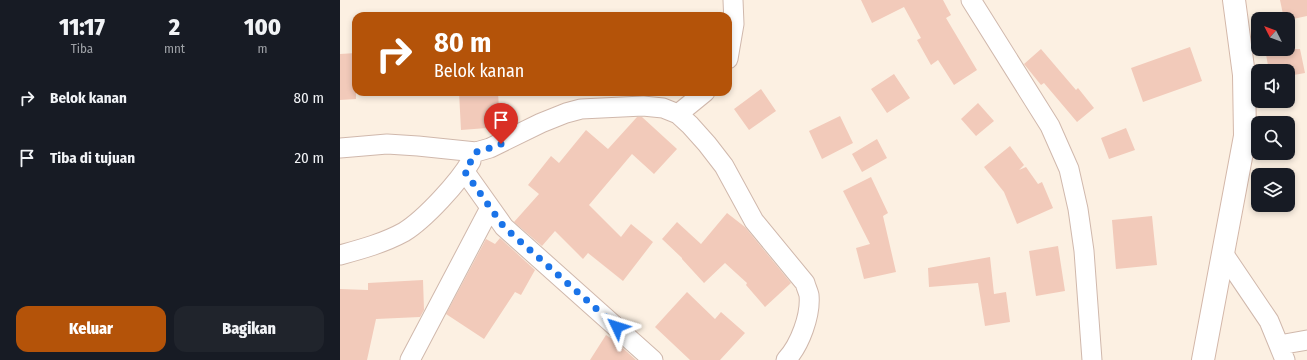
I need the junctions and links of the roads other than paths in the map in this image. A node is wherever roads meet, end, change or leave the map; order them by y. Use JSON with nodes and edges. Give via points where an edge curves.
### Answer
{"nodes":[{"id":1,"x":733,"y":0,"type":"edge"},
{"id":2,"x":970,"y":0,"type":"edge"},
{"id":3,"x":1234,"y":0,"type":"edge"},
{"id":4,"x":732,"y":36,"type":"edge"},
{"id":5,"x":700,"y":96,"type":"edge"},
{"id":6,"x":678,"y":114,"type":"junction"},
{"id":7,"x":340,"y":148,"type":"edge"},
{"id":8,"x":476,"y":152,"type":"junction"},
{"id":9,"x":465,"y":172,"type":"junction"},
{"id":10,"x":490,"y":208,"type":"junction"},
{"id":11,"x":1223,"y":253,"type":"junction"},
{"id":12,"x":340,"y":255,"type":"edge"},
{"id":13,"x":1307,"y":340,"type":"edge"},
{"id":14,"x":1282,"y":353,"type":"edge"},
{"id":15,"x":410,"y":360,"type":"edge"},
{"id":16,"x":654,"y":360,"type":"edge"},
{"id":17,"x":786,"y":360,"type":"edge"},
{"id":18,"x":1092,"y":360,"type":"edge"},
{"id":19,"x":1203,"y":360,"type":"edge"}],
"edges":[{"from":1,"to":4,"type":"street"},
{"from":2,"to":18,"type":"street","via":[[1050,126],[1069,169],[1084,251]]},
{"from":3,"to":11,"type":"main road","via":[[1244,75],[1245,130]]},
{"from":5,"to":6,"type":"street"},
{"from":6,"to":8,"type":"street","via":[[663,108],[643,106],[581,109],[541,123],[490,148]]},
{"from":6,"to":17,"type":"street","via":[[699,134],[724,166],[754,221],[805,283],[809,294],[809,308],[800,338],[793,353]]},
{"from":7,"to":8,"type":"street","via":[[387,144]]},
{"from":8,"to":9,"type":"street"},
{"from":9,"to":10,"type":"street"},
{"from":9,"to":12,"type":"street","via":[[438,202],[405,231],[372,246]]},
{"from":10,"to":15,"type":"street"},
{"from":10,"to":16,"type":"street","via":[[504,227]]},
{"from":11,"to":14,"type":"street","via":[[1269,321]]},
{"from":11,"to":19,"type":"main road"},
{"from":13,"to":14,"type":"street"}]}
